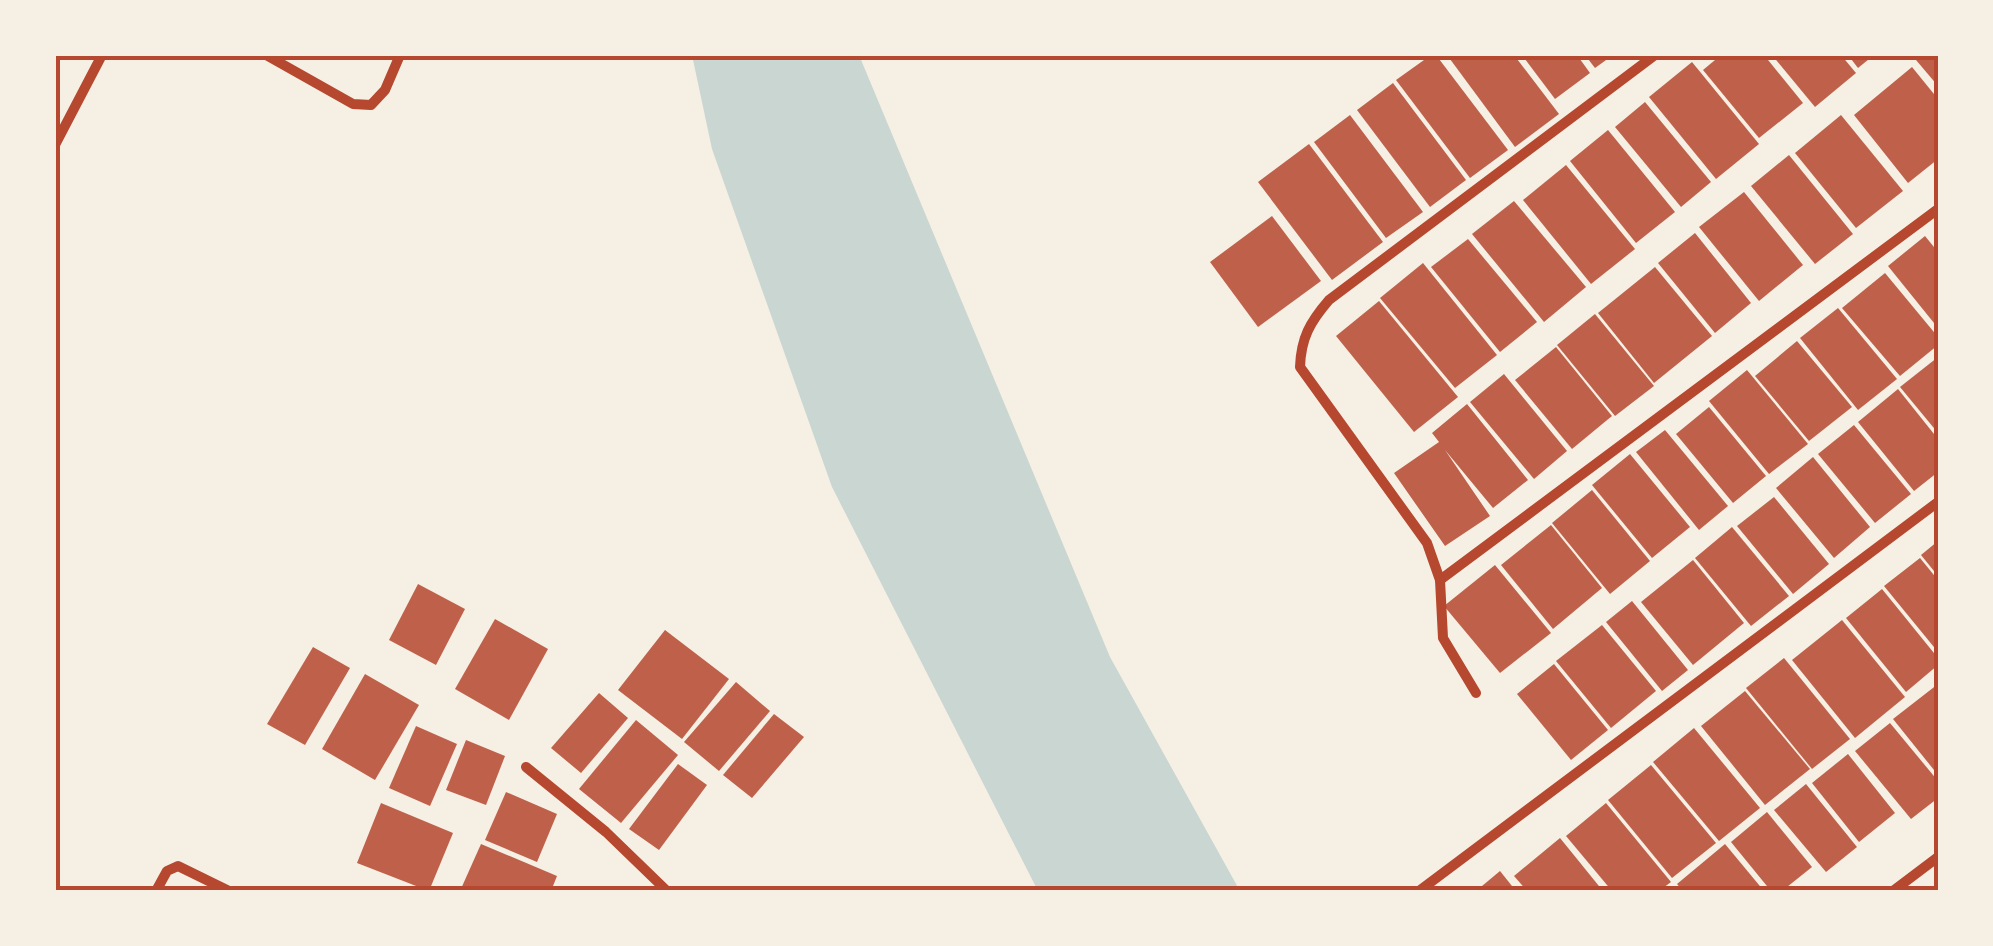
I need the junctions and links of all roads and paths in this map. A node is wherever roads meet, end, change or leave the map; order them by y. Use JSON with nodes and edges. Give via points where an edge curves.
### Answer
{"nodes":[{"id":1,"x":102,"y":55,"type":"edge"},
{"id":2,"x":266,"y":55,"type":"edge"},
{"id":3,"x":400,"y":55,"type":"edge"},
{"id":4,"x":1655,"y":55,"type":"edge"},
{"id":5,"x":55,"y":145,"type":"edge"},
{"id":6,"x":1938,"y":208,"type":"edge"},
{"id":7,"x":1938,"y":502,"type":"edge"},
{"id":8,"x":1440,"y":580,"type":"junction"},
{"id":9,"x":1476,"y":693,"type":"dead end"},
{"id":10,"x":526,"y":767,"type":"dead end"},
{"id":11,"x":1938,"y":857,"type":"edge"},
{"id":12,"x":156,"y":891,"type":"edge"},
{"id":13,"x":229,"y":891,"type":"edge"},
{"id":14,"x":667,"y":891,"type":"edge"},
{"id":15,"x":1418,"y":891,"type":"edge"},
{"id":16,"x":1893,"y":891,"type":"edge"}],
"edges":[{"from":1,"to":5,"type":"street"},
{"from":2,"to":3,"type":"street","via":[[353,104],[371,106],[386,90]]},
{"from":4,"to":8,"type":"street","via":[[1329,300],[1300,345],[1300,367],[1427,543]]},
{"from":6,"to":8,"type":"street"},
{"from":7,"to":15,"type":"street"},
{"from":8,"to":9,"type":"street","via":[[1443,638]]},
{"from":10,"to":14,"type":"street"},
{"from":11,"to":16,"type":"street"},
{"from":12,"to":13,"type":"street","via":[[178,866]]}]}
